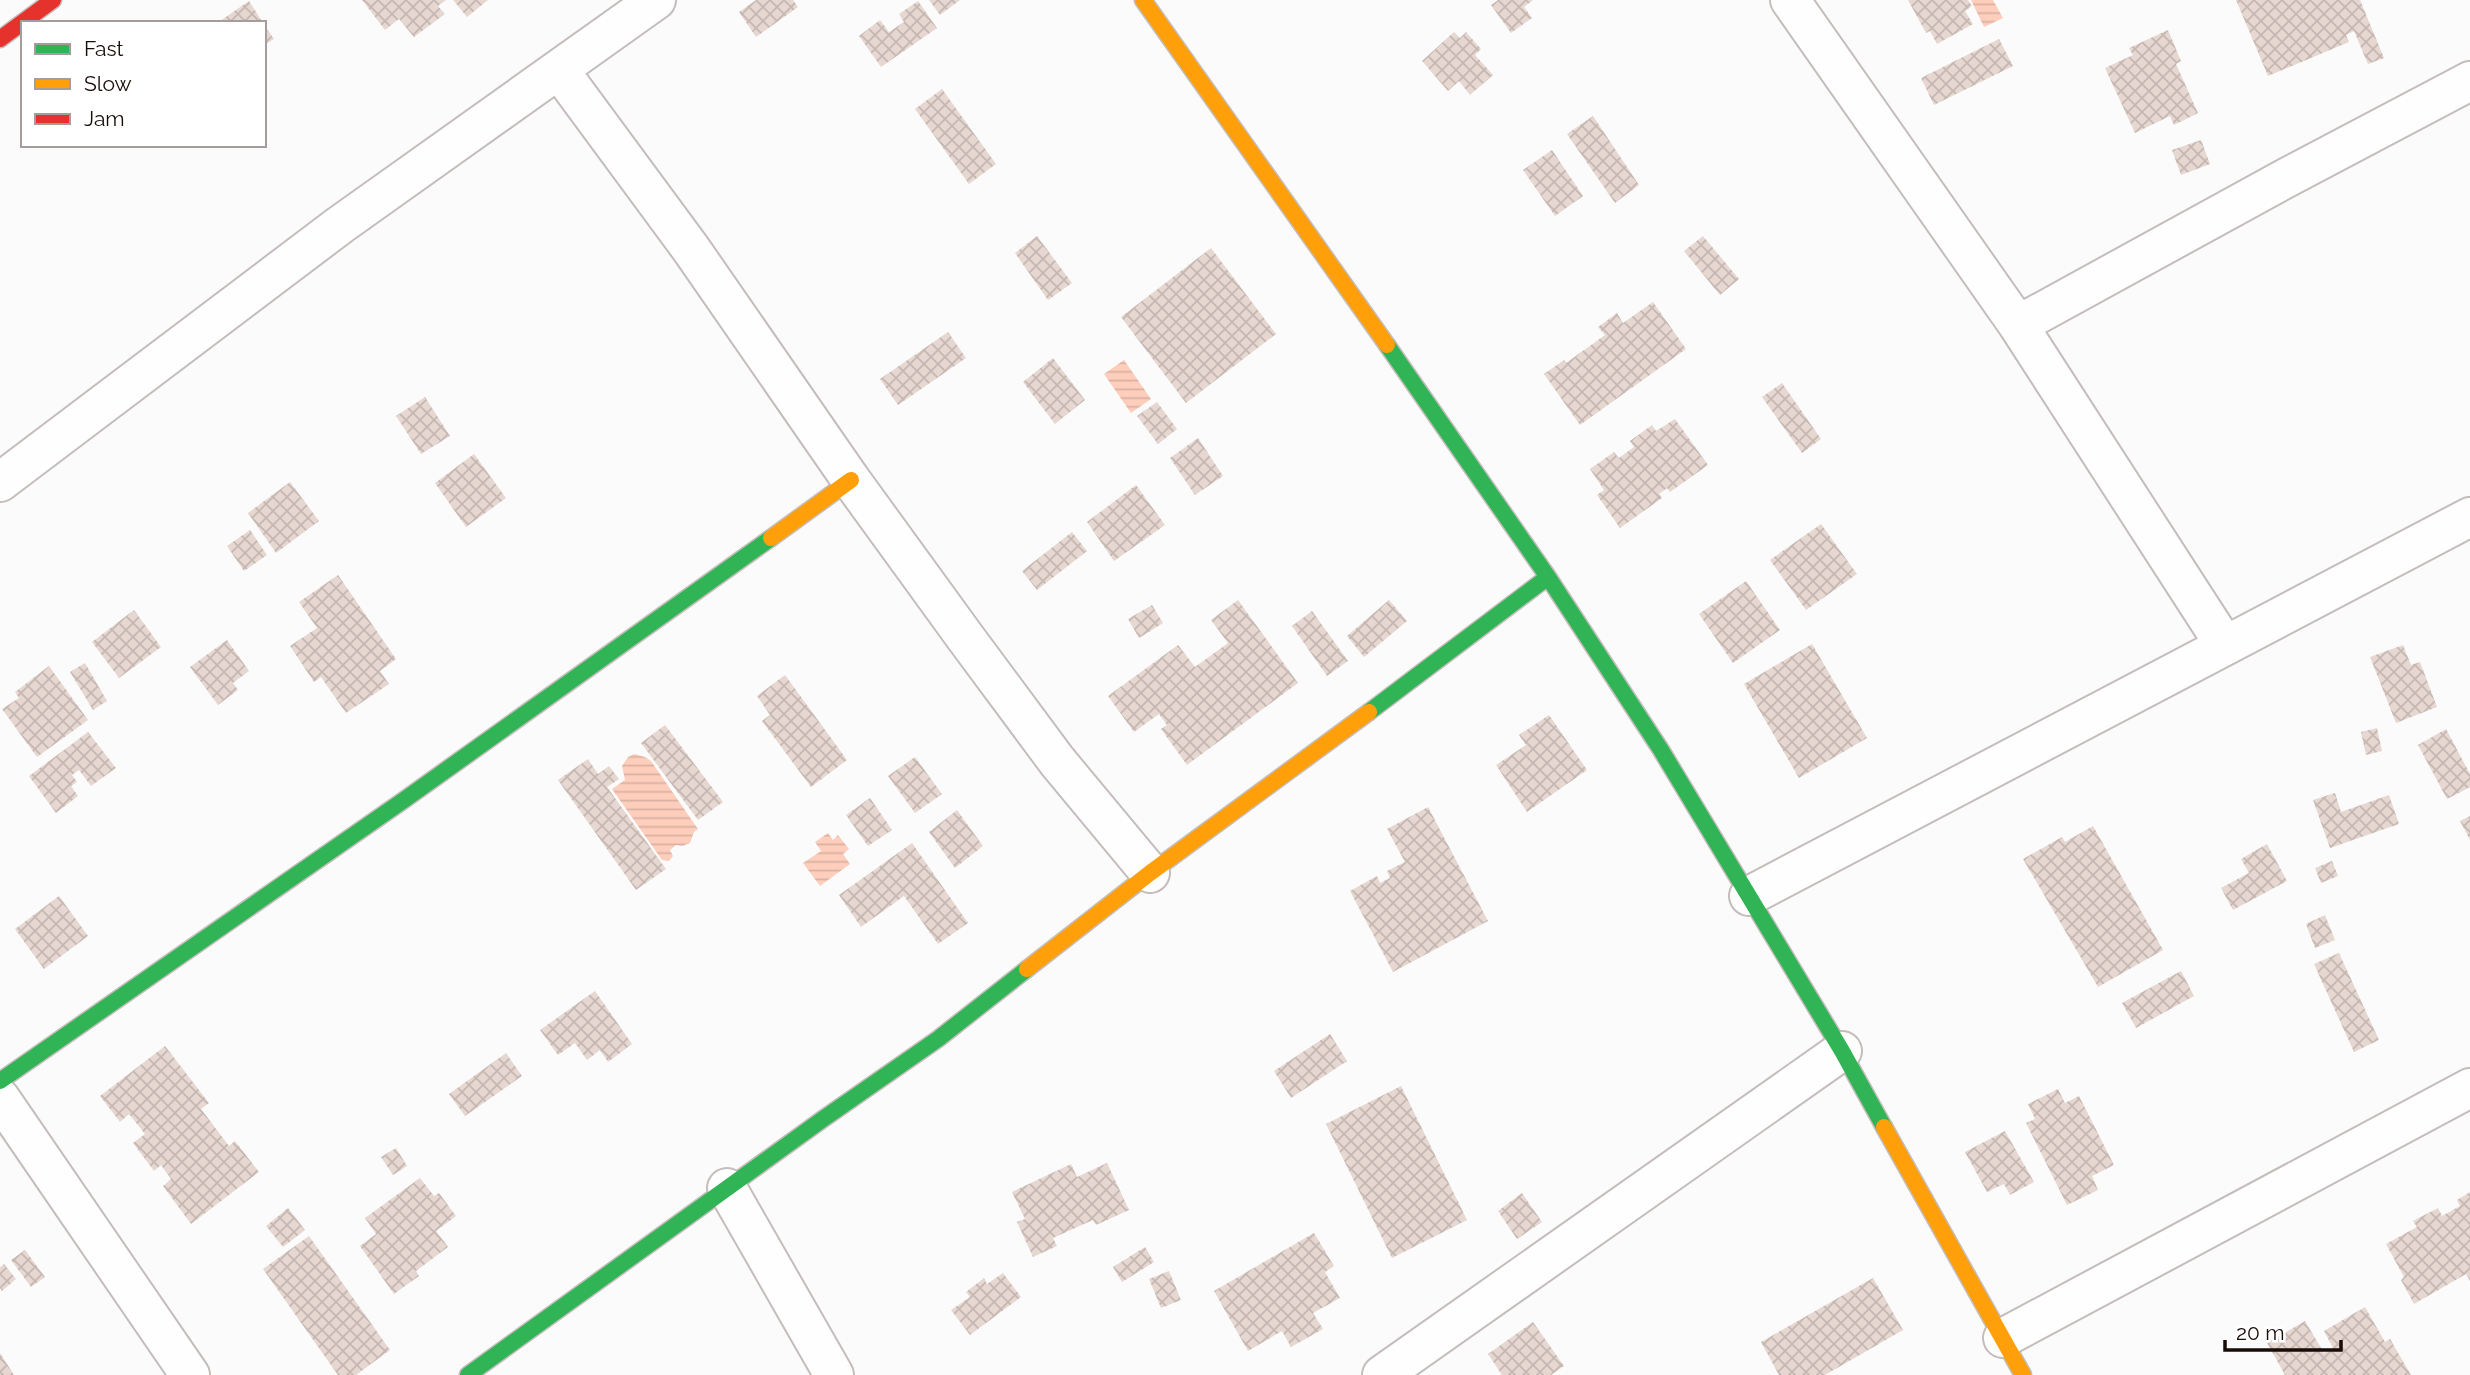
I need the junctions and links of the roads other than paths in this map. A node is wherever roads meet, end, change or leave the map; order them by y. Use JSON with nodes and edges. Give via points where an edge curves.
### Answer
{"nodes":[{"id":1,"x":53,"y":0,"type":"edge"},
{"id":2,"x":656,"y":0,"type":"edge"},
{"id":3,"x":1143,"y":0,"type":"edge"},
{"id":4,"x":1790,"y":0,"type":"edge"},
{"id":5,"x":24,"y":21,"type":"edge"},
{"id":6,"x":21,"y":24,"type":"edge"},
{"id":7,"x":0,"y":39,"type":"edge"},
{"id":8,"x":559,"y":70,"type":"junction"},
{"id":9,"x":2470,"y":81,"type":"edge"},
{"id":10,"x":2018,"y":325,"type":"junction"},
{"id":11,"x":851,"y":481,"type":"junction"},
{"id":12,"x":0,"y":482,"type":"edge"},
{"id":13,"x":2470,"y":517,"type":"edge"},
{"id":14,"x":1548,"y":577,"type":"junction"},
{"id":15,"x":2224,"y":644,"type":"junction"},
{"id":16,"x":1150,"y":873,"type":"junction"},
{"id":17,"x":1749,"y":896,"type":"junction"},
{"id":18,"x":1842,"y":1051,"type":"junction"},
{"id":19,"x":0,"y":1081,"type":"edge"},
{"id":20,"x":2470,"y":1088,"type":"edge"},
{"id":21,"x":0,"y":1098,"type":"edge"},
{"id":22,"x":727,"y":1188,"type":"junction"},
{"id":23,"x":2003,"y":1338,"type":"junction"},
{"id":24,"x":1425,"y":1362,"type":"edge"},
{"id":25,"x":190,"y":1375,"type":"edge"},
{"id":26,"x":468,"y":1375,"type":"edge"},
{"id":27,"x":834,"y":1375,"type":"edge"},
{"id":28,"x":1382,"y":1375,"type":"edge"},
{"id":29,"x":2023,"y":1375,"type":"edge"}],
"edges":[{"from":1,"to":5,"type":"street"},
{"from":2,"to":8,"type":"street"},
{"from":3,"to":14,"type":"street"},
{"from":4,"to":10,"type":"street"},
{"from":6,"to":7,"type":"street"},
{"from":8,"to":11,"type":"street","via":[[691,249]]},
{"from":8,"to":12,"type":"street","via":[[340,225]]},
{"from":9,"to":10,"type":"street"},
{"from":10,"to":15,"type":"street"},
{"from":11,"to":16,"type":"street","via":[[1057,761]]},
{"from":11,"to":19,"type":"street"},
{"from":13,"to":15,"type":"street"},
{"from":14,"to":16,"type":"street"},
{"from":14,"to":17,"type":"street"},
{"from":15,"to":17,"type":"street"},
{"from":16,"to":22,"type":"street","via":[[938,1039]]},
{"from":17,"to":18,"type":"street"},
{"from":18,"to":23,"type":"street"},
{"from":18,"to":24,"type":"street"},
{"from":20,"to":23,"type":"street"},
{"from":21,"to":25,"type":"street"},
{"from":22,"to":26,"type":"street"},
{"from":22,"to":27,"type":"street"},
{"from":23,"to":29,"type":"street"},
{"from":24,"to":28,"type":"street"}]}
